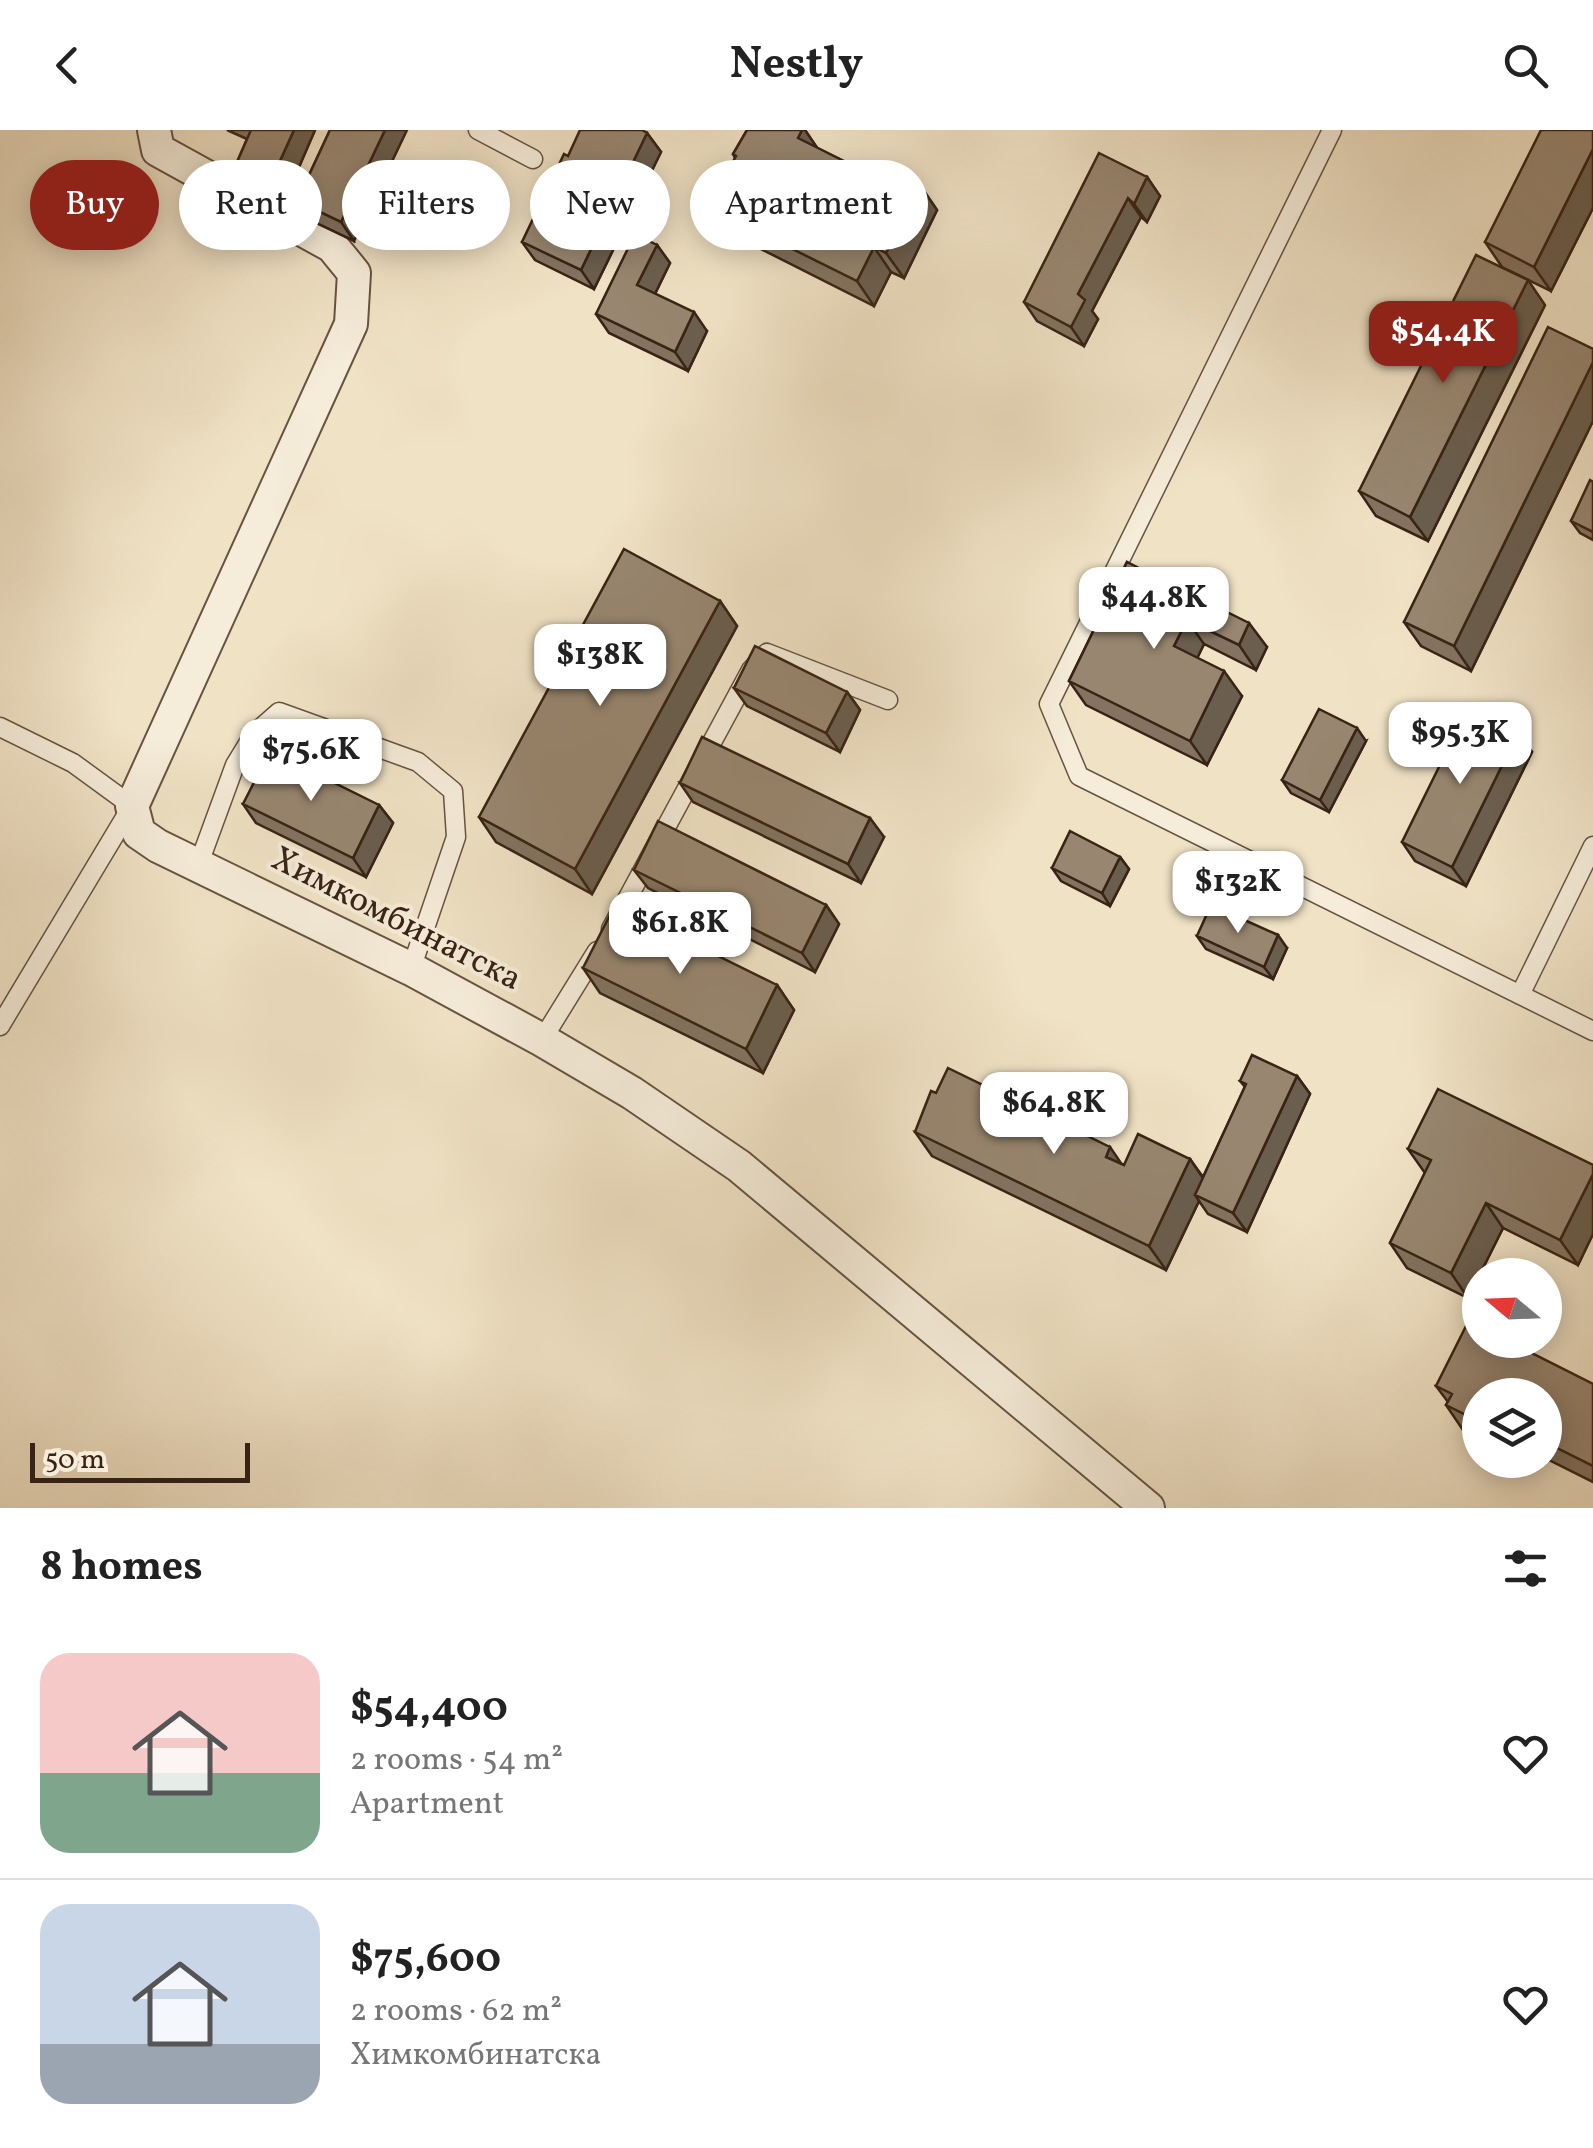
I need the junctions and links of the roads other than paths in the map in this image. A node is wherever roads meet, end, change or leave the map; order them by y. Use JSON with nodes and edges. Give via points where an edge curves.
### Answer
{"nodes":[{"id":1,"x":154,"y":130,"type":"edge"},
{"id":2,"x":478,"y":130,"type":"edge"},
{"id":3,"x":1332,"y":130,"type":"edge"},
{"id":4,"x":533,"y":159,"type":"dead end"},
{"id":5,"x":888,"y":700,"type":"dead end"},
{"id":6,"x":0,"y":727,"type":"edge"},
{"id":7,"x":132,"y":806,"type":"junction"},
{"id":8,"x":1593,"y":846,"type":"edge"},
{"id":9,"x":198,"y":866,"type":"junction"},
{"id":10,"x":411,"y":970,"type":"junction"},
{"id":11,"x":1520,"y":995,"type":"junction"},
{"id":12,"x":0,"y":1026,"type":"edge"},
{"id":13,"x":1593,"y":1031,"type":"edge"},
{"id":14,"x":542,"y":1040,"type":"junction"},
{"id":15,"x":1148,"y":1508,"type":"edge"}],
"edges":[{"from":1,"to":7,"type":"street","via":[[158,150],[332,246],[354,274],[351,324]]},
{"from":2,"to":4,"type":"lane"},
{"from":3,"to":11,"type":"lane","via":[[1049,704],[1079,776]]},
{"from":5,"to":14,"type":"lane","via":[[767,653],[751,670],[616,920]]},
{"from":6,"to":7,"type":"lane","via":[[73,764]]},
{"from":7,"to":9,"type":"street","name":"Химкомбинатска","via":[[139,833]]},
{"from":7,"to":12,"type":"lane"},
{"from":8,"to":11,"type":"lane"},
{"from":9,"to":10,"type":"street","name":"Химкомбинатска"},
{"from":9,"to":10,"type":"lane","via":[[234,765],[279,712],[418,762],[453,791],[456,837]]},
{"from":10,"to":14,"type":"street","name":"Химкомбинатска"},
{"from":11,"to":13,"type":"lane"},
{"from":14,"to":15,"type":"street","name":"Химкомбинатска","via":[[739,1166]]}]}
